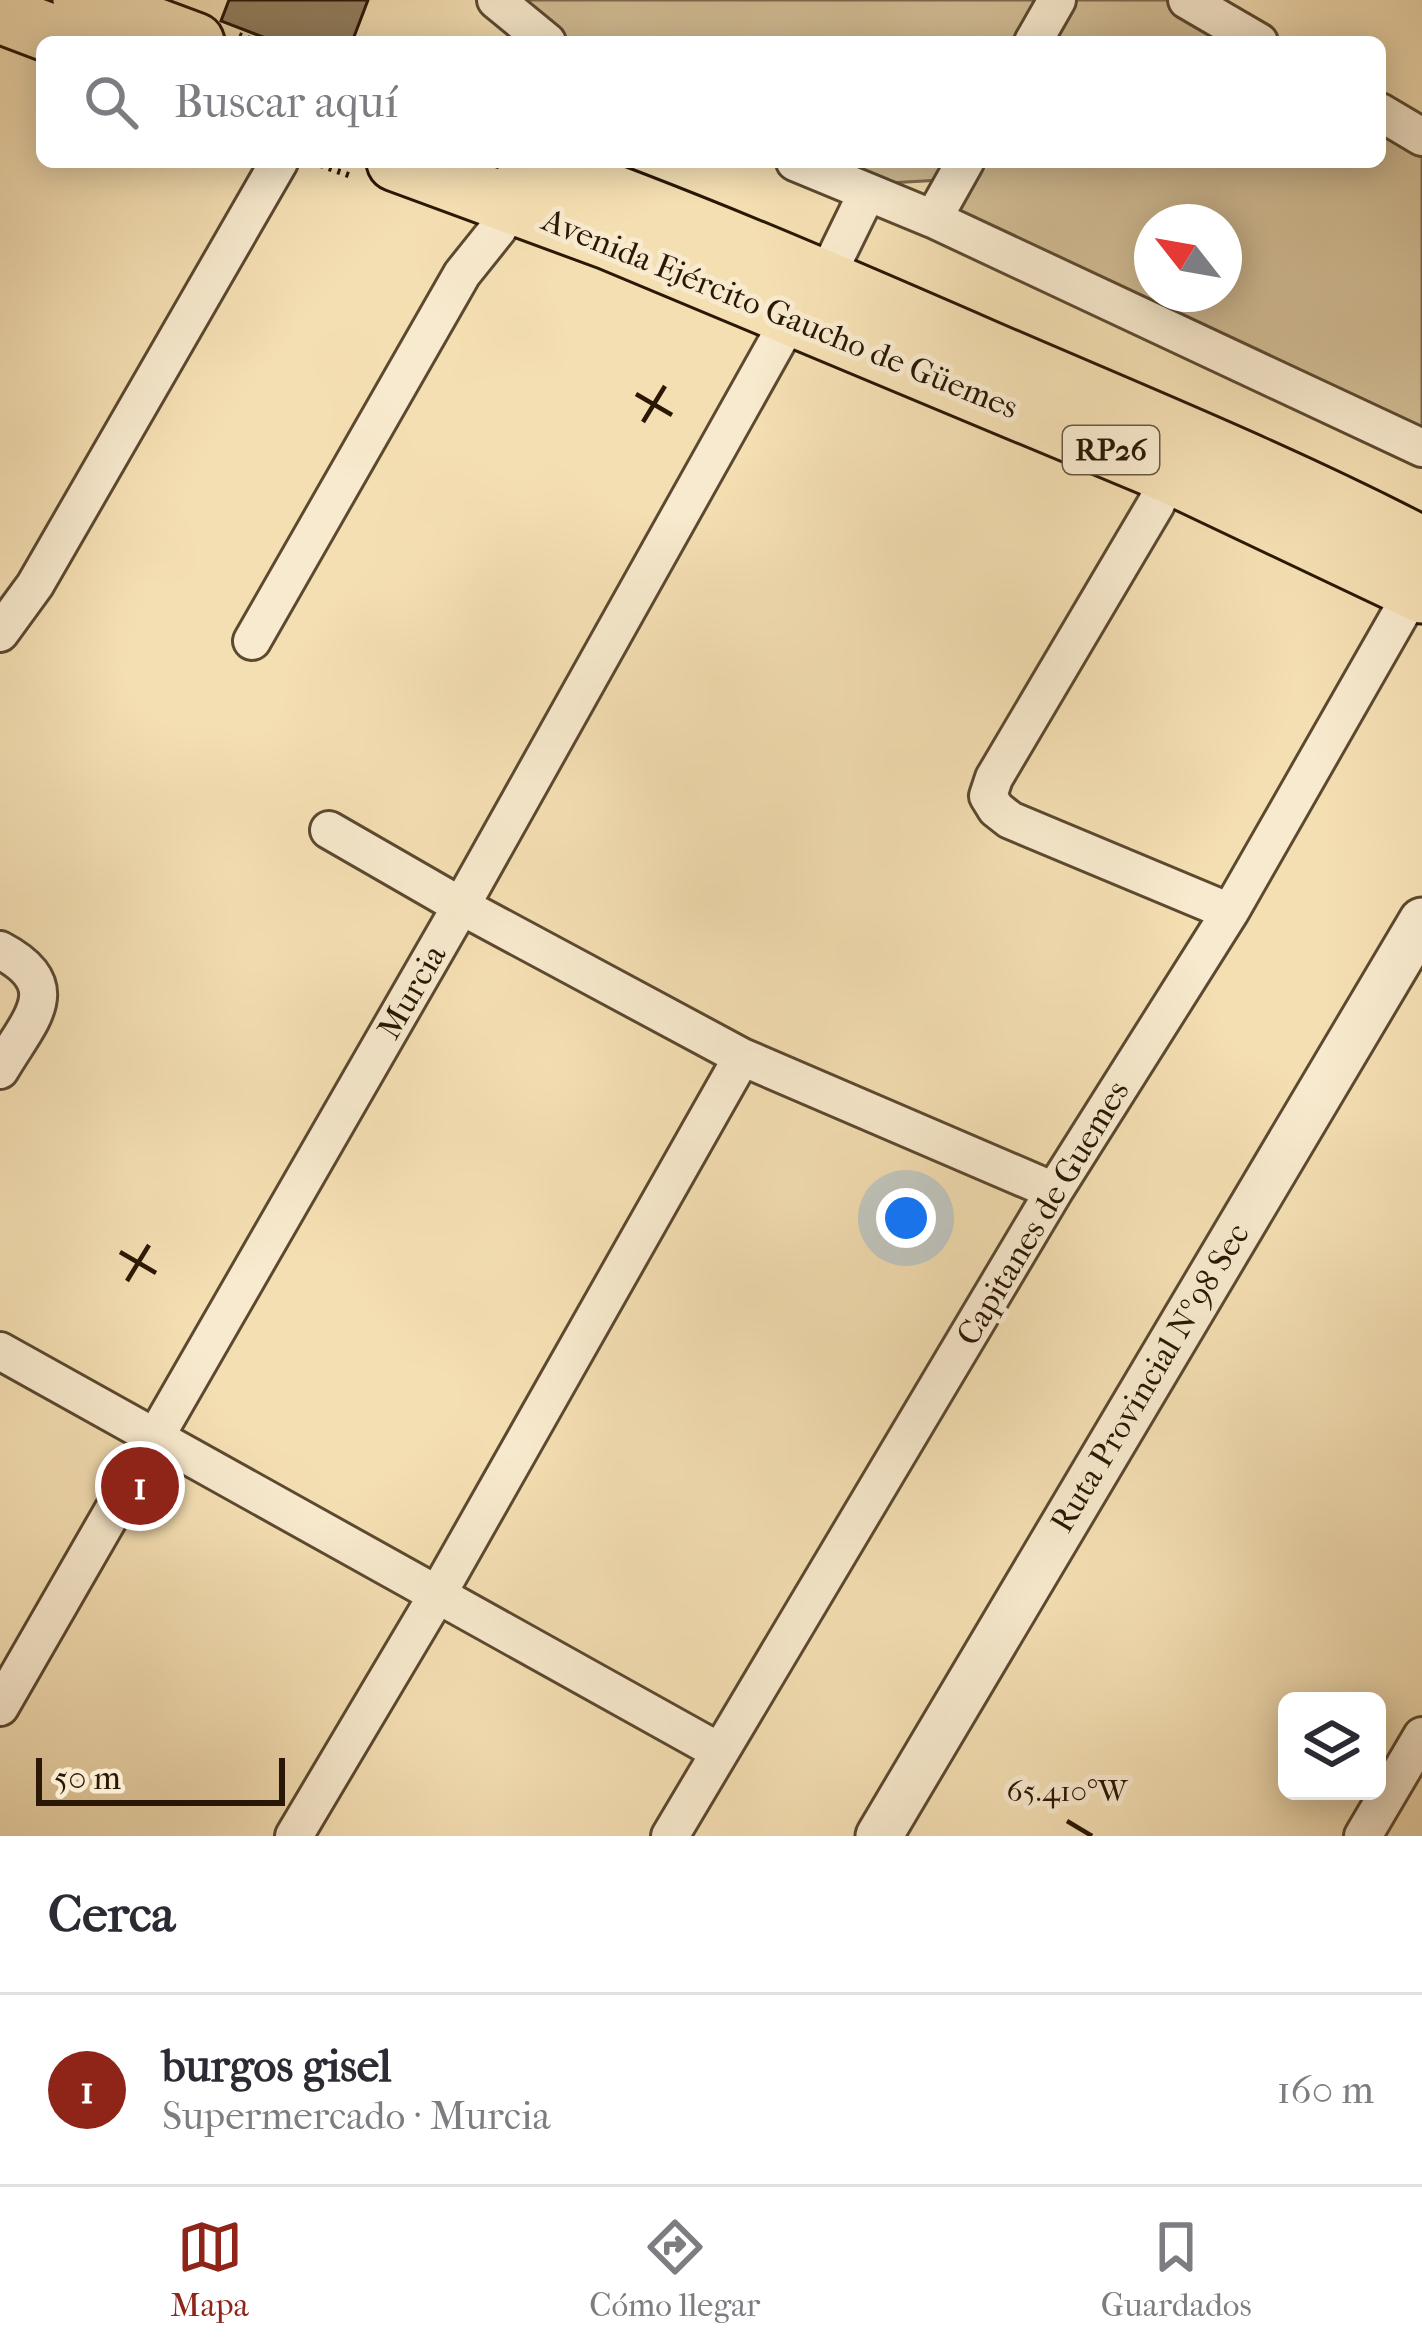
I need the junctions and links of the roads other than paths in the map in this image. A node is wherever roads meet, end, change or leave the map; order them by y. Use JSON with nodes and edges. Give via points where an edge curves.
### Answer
{"nodes":[{"id":1,"x":82,"y":0,"type":"edge"},
{"id":2,"x":496,"y":0,"type":"edge"},
{"id":3,"x":1057,"y":0,"type":"edge"},
{"id":4,"x":1187,"y":0,"type":"edge"},
{"id":5,"x":0,"y":14,"type":"edge"},
{"id":6,"x":58,"y":36,"type":"edge"},
{"id":7,"x":179,"y":36,"type":"edge"},
{"id":8,"x":541,"y":36,"type":"edge"},
{"id":9,"x":1036,"y":36,"type":"edge"},
{"id":10,"x":1249,"y":36,"type":"edge"},
{"id":11,"x":1386,"y":115,"type":"edge"},
{"id":12,"x":1422,"y":136,"type":"edge"},
{"id":13,"x":276,"y":168,"type":"edge"},
{"id":14,"x":431,"y":168,"type":"edge"},
{"id":15,"x":809,"y":168,"type":"edge"},
{"id":16,"x":962,"y":168,"type":"edge"},
{"id":17,"x":518,"y":183,"type":"edge"},
{"id":18,"x":867,"y":193,"type":"junction"},
{"id":19,"x":933,"y":219,"type":"junction"},
{"id":20,"x":810,"y":299,"type":"junction"},
{"id":21,"x":1422,"y":448,"type":"edge"},
{"id":22,"x":1169,"y":474,"type":"junction"},
{"id":23,"x":1419,"y":577,"type":"edge"},
{"id":24,"x":0,"y":633,"type":"edge"},
{"id":25,"x":252,"y":641,"type":"dead end"},
{"id":26,"x":329,"y":830,"type":"dead end"},
{"id":27,"x":461,"y":906,"type":"junction"},
{"id":28,"x":1230,"y":912,"type":"junction"},
{"id":29,"x":1422,"y":921,"type":"edge"},
{"id":30,"x":0,"y":950,"type":"edge"},
{"id":31,"x":742,"y":1057,"type":"junction"},
{"id":32,"x":0,"y":1070,"type":"edge"},
{"id":33,"x":1054,"y":1191,"type":"junction"},
{"id":34,"x":0,"y":1352,"type":"edge"},
{"id":35,"x":154,"y":1438,"type":"junction"},
{"id":36,"x":436,"y":1597,"type":"junction"},
{"id":37,"x":0,"y":1707,"type":"edge"},
{"id":38,"x":1422,"y":1736,"type":"edge"},
{"id":39,"x":720,"y":1752,"type":"junction"},
{"id":40,"x":294,"y":1836,"type":"edge"},
{"id":41,"x":670,"y":1836,"type":"edge"},
{"id":42,"x":879,"y":1836,"type":"edge"},
{"id":43,"x":1363,"y":1836,"type":"edge"}],
"edges":[{"from":1,"to":7,"type":"main road"},
{"from":2,"to":8,"type":"street"},
{"from":3,"to":9,"type":"street"},
{"from":4,"to":10,"type":"street"},
{"from":5,"to":6,"type":"main road"},
{"from":11,"to":12,"type":"street"},
{"from":13,"to":24,"type":"street"},
{"from":14,"to":17,"type":"main road","name":"Avenida Ejército Gaucho de Güemes","number":"RP26"},
{"from":15,"to":18,"type":"street"},
{"from":16,"to":19,"type":"street"},
{"from":17,"to":20,"type":"main road","name":"Avenida Ejército Gaucho de Güemes","number":"RP26","via":[[608,240]]},
{"from":17,"to":25,"type":"street"},
{"from":18,"to":19,"type":"street"},
{"from":18,"to":20,"type":"street","name":"Murcia"},
{"from":19,"to":21,"type":"street"},
{"from":20,"to":22,"type":"main road","name":"Avenida Ejército Gaucho de Güemes","number":"RP26"},
{"from":20,"to":23,"type":"main road","name":"Avenida Ejército Gaucho de Güemes","number":"RP26","via":[[1262,467]]},
{"from":20,"to":27,"type":"street","name":"Murcia","via":[[782,333]]},
{"from":22,"to":23,"type":"main road","name":"Avenida Ejército Gaucho de Güemes","number":"RP26"},
{"from":22,"to":28,"type":"street","via":[[988,796],[1010,820]]},
{"from":23,"to":28,"type":"street","name":"Capitanes de Guemes"},
{"from":26,"to":27,"type":"street"},
{"from":27,"to":31,"type":"street"},
{"from":27,"to":35,"type":"street","name":"Murcia"},
{"from":28,"to":33,"type":"street","name":"Capitanes de Guemes"},
{"from":29,"to":42,"type":"street","name":"Ruta Provincial Nº98 Sec"},
{"from":30,"to":32,"type":"street","via":[[32,970],[41,987]]},
{"from":31,"to":33,"type":"street"},
{"from":31,"to":36,"type":"street"},
{"from":33,"to":39,"type":"street","name":"Capitanes de Guemes"},
{"from":34,"to":35,"type":"street"},
{"from":35,"to":36,"type":"street"},
{"from":35,"to":37,"type":"street","name":"Murcia"},
{"from":36,"to":39,"type":"street"},
{"from":36,"to":40,"type":"street"},
{"from":38,"to":43,"type":"street"},
{"from":39,"to":41,"type":"street","name":"Capitanes de Guemes"}]}
